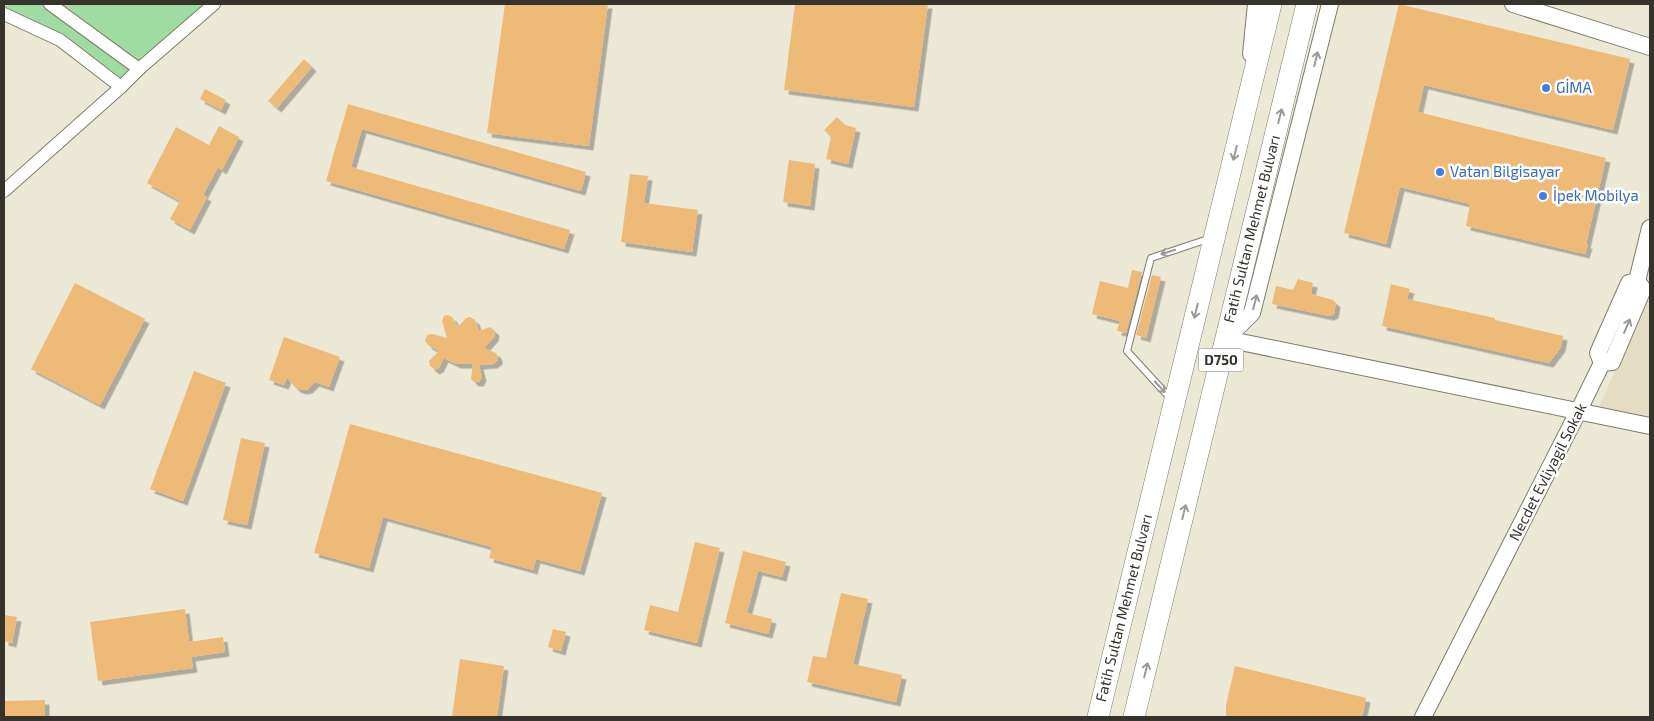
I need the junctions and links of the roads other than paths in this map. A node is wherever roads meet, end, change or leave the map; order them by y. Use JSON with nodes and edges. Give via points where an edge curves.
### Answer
{"nodes":[{"id":1,"x":50,"y":4,"type":"edge"},
{"id":2,"x":214,"y":4,"type":"edge"},
{"id":3,"x":1256,"y":4,"type":"edge"},
{"id":4,"x":1271,"y":4,"type":"edge"},
{"id":5,"x":1307,"y":4,"type":"edge"},
{"id":6,"x":1330,"y":4,"type":"edge"},
{"id":7,"x":1513,"y":4,"type":"edge"},
{"id":8,"x":4,"y":14,"type":"edge"},
{"id":9,"x":1650,"y":47,"type":"edge"},
{"id":10,"x":139,"y":69,"type":"junction"},
{"id":11,"x":121,"y":87,"type":"junction"},
{"id":12,"x":1247,"y":101,"type":"junction"},
{"id":13,"x":4,"y":191,"type":"edge"},
{"id":14,"x":1650,"y":228,"type":"edge"},
{"id":15,"x":1214,"y":237,"type":"junction"},
{"id":16,"x":1226,"y":339,"type":"junction"},
{"id":17,"x":1174,"y":402,"type":"junction"},
{"id":18,"x":1578,"y":412,"type":"junction"},
{"id":19,"x":1650,"y":426,"type":"edge"},
{"id":20,"x":1098,"y":717,"type":"edge"},
{"id":21,"x":1134,"y":717,"type":"edge"},
{"id":22,"x":1423,"y":717,"type":"edge"}],
"edges":[{"from":1,"to":10,"type":"street"},
{"from":2,"to":10,"type":"street"},
{"from":3,"to":12,"type":"street"},
{"from":4,"to":12,"type":"highway","name":"Fatih Sultan Mehmet Bulvarı","number":"D750"},
{"from":16,"to":5,"type":"highway","name":"Fatih Sultan Mehmet Bulvarı","number":"D750","one_way":true},
{"from":16,"to":6,"type":"street","one_way":true,"via":[[1252,313]]},
{"from":7,"to":9,"type":"street"},
{"from":8,"to":11,"type":"street","via":[[60,40]]},
{"from":10,"to":11,"type":"street"},
{"from":11,"to":13,"type":"street"},
{"from":12,"to":15,"type":"highway","name":"Fatih Sultan Mehmet Bulvarı","number":"D750","one_way":true},
{"from":14,"to":18,"type":"street","name":"Necdet Evliyagil Sokak","via":[[1637,281],[1643,289],[1612,362],[1602,363]]},
{"from":15,"to":17,"type":"highway","name":"Fatih Sultan Mehmet Bulvarı","number":"D750","one_way":true},
{"from":15,"to":17,"type":"lane","one_way":true,"via":[[1151,258],[1128,351]]},
{"from":16,"to":18,"type":"street"},
{"from":21,"to":16,"type":"highway","name":"Fatih Sultan Mehmet Bulvarı","number":"D750","one_way":true},
{"from":17,"to":20,"type":"highway","name":"Fatih Sultan Mehmet Bulvarı","number":"D750"},
{"from":18,"to":19,"type":"street"},
{"from":18,"to":22,"type":"street","name":"Necdet Evliyagil Sokak"}]}
